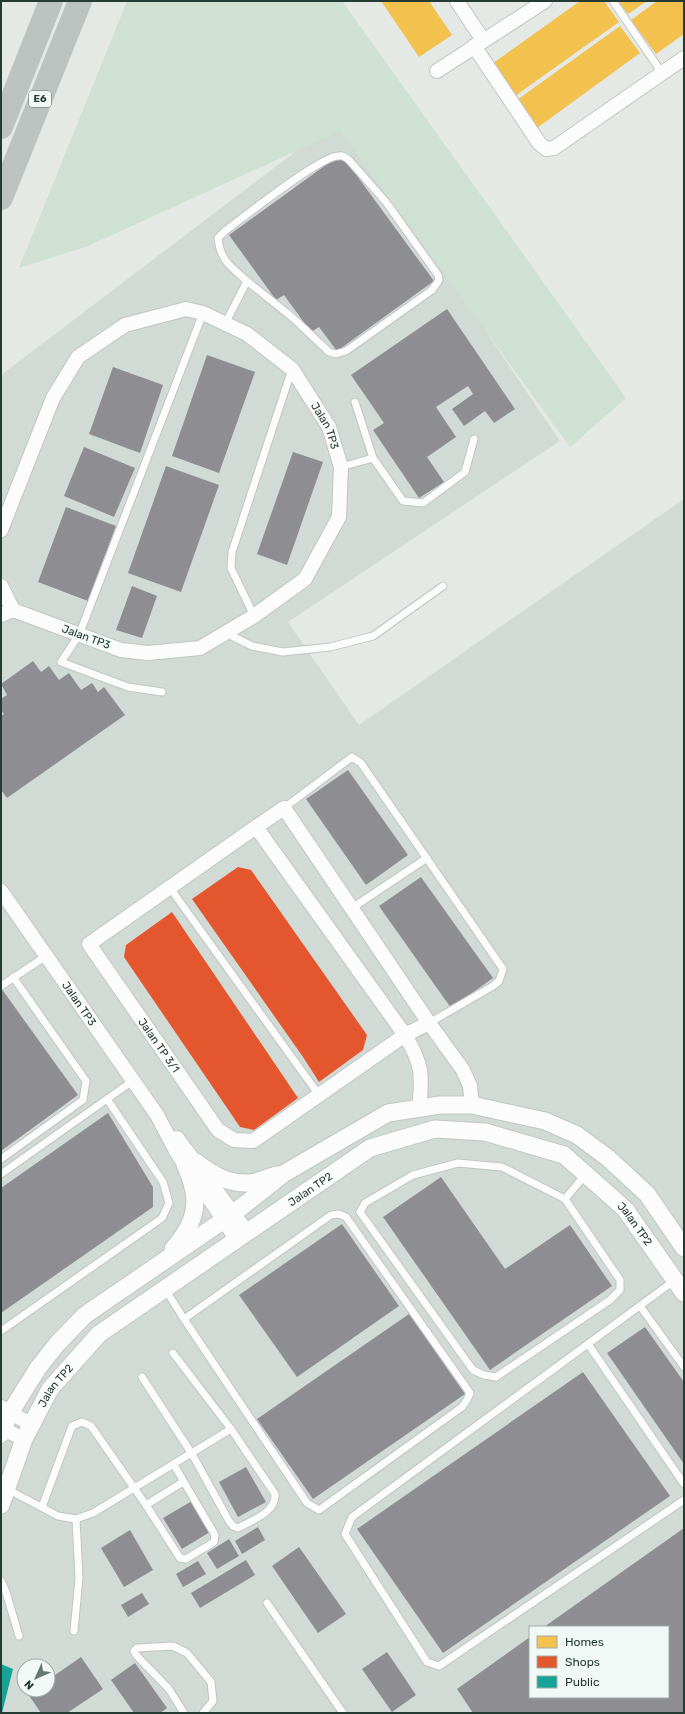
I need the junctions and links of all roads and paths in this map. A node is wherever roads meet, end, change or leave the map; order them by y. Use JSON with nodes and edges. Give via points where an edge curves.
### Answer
{"nodes":[{"id":1,"x":51,"y":1,"type":"edge"},
{"id":2,"x":80,"y":1,"type":"edge"},
{"id":3,"x":457,"y":1,"type":"edge"},
{"id":4,"x":613,"y":1,"type":"edge"},
{"id":5,"x":538,"y":3,"type":"edge"},
{"id":6,"x":478,"y":43,"type":"junction"},
{"id":7,"x":684,"y":58,"type":"edge"},
{"id":8,"x":437,"y":71,"type":"dead end"},
{"id":9,"x":662,"y":73,"type":"junction"},
{"id":10,"x":1,"y":127,"type":"edge"},
{"id":11,"x":1,"y":198,"type":"edge"},
{"id":12,"x":246,"y":281,"type":"junction"},
{"id":13,"x":203,"y":313,"type":"junction"},
{"id":14,"x":225,"y":324,"type":"junction"},
{"id":15,"x":292,"y":369,"type":"junction"},
{"id":16,"x":355,"y":402,"type":"dead end"},
{"id":17,"x":474,"y":439,"type":"dead end"},
{"id":18,"x":374,"y":458,"type":"junction"},
{"id":19,"x":341,"y":467,"type":"junction"},
{"id":20,"x":1,"y":530,"type":"edge"},
{"id":21,"x":1,"y":586,"type":"edge"},
{"id":22,"x":443,"y":586,"type":"dead end"},
{"id":23,"x":7,"y":613,"type":"edge"},
{"id":24,"x":254,"y":616,"type":"junction"},
{"id":25,"x":226,"y":633,"type":"junction"},
{"id":26,"x":79,"y":635,"type":"junction"},
{"id":27,"x":162,"y":692,"type":"dead end"},
{"id":28,"x":284,"y":808,"type":"junction"},
{"id":29,"x":256,"y":827,"type":"junction"},
{"id":30,"x":427,"y":858,"type":"junction"},
{"id":31,"x":170,"y":888,"type":"junction"},
{"id":32,"x":1,"y":891,"type":"edge"},
{"id":33,"x":352,"y":908,"type":"junction"},
{"id":34,"x":46,"y":956,"type":"junction"},
{"id":35,"x":13,"y":978,"type":"junction"},
{"id":36,"x":1,"y":986,"type":"edge"},
{"id":37,"x":429,"y":1023,"type":"junction"},
{"id":38,"x":405,"y":1035,"type":"junction"},
{"id":39,"x":134,"y":1080,"type":"junction"},
{"id":40,"x":319,"y":1095,"type":"junction"},
{"id":41,"x":107,"y":1099,"type":"junction"},
{"id":42,"x":472,"y":1106,"type":"junction"},
{"id":43,"x":419,"y":1108,"type":"junction"},
{"id":44,"x":1,"y":1159,"type":"edge"},
{"id":45,"x":191,"y":1163,"type":"junction"},
{"id":46,"x":1,"y":1174,"type":"edge"},
{"id":47,"x":283,"y":1174,"type":"junction"},
{"id":48,"x":586,"y":1174,"type":"junction"},
{"id":49,"x":565,"y":1199,"type":"junction"},
{"id":50,"x":229,"y":1216,"type":"junction"},
{"id":51,"x":242,"y":1236,"type":"junction"},
{"id":52,"x":684,"y":1248,"type":"edge"},
{"id":53,"x":160,"y":1264,"type":"junction"},
{"id":54,"x":679,"y":1287,"type":"edge"},
{"id":55,"x":165,"y":1289,"type":"junction"},
{"id":56,"x":640,"y":1306,"type":"junction"},
{"id":57,"x":184,"y":1319,"type":"junction"},
{"id":58,"x":1,"y":1331,"type":"edge"},
{"id":59,"x":588,"y":1344,"type":"junction"},
{"id":60,"x":173,"y":1353,"type":"dead end"},
{"id":61,"x":684,"y":1367,"type":"edge"},
{"id":62,"x":142,"y":1377,"type":"dead end"},
{"id":63,"x":6,"y":1410,"type":"edge"},
{"id":64,"x":231,"y":1429,"type":"junction"},
{"id":65,"x":2,"y":1430,"type":"edge"},
{"id":66,"x":27,"y":1431,"type":"junction"},
{"id":67,"x":192,"y":1454,"type":"junction"},
{"id":68,"x":174,"y":1465,"type":"junction"},
{"id":69,"x":183,"y":1482,"type":"junction"},
{"id":70,"x":684,"y":1484,"type":"edge"},
{"id":71,"x":135,"y":1488,"type":"junction"},
{"id":72,"x":6,"y":1489,"type":"junction"},
{"id":73,"x":684,"y":1500,"type":"edge"},
{"id":74,"x":1,"y":1505,"type":"edge"},
{"id":75,"x":146,"y":1505,"type":"junction"},
{"id":76,"x":42,"y":1507,"type":"junction"},
{"id":77,"x":76,"y":1519,"type":"junction"},
{"id":78,"x":1,"y":1581,"type":"edge"},
{"id":79,"x":267,"y":1603,"type":"dead end"},
{"id":80,"x":74,"y":1631,"type":"dead end"},
{"id":81,"x":19,"y":1636,"type":"dead end"},
{"id":82,"x":184,"y":1713,"type":"edge"},
{"id":83,"x":203,"y":1713,"type":"edge"},
{"id":84,"x":343,"y":1713,"type":"edge"}],
"edges":[{"from":1,"to":10,"type":"highway","number":"E6"},
{"from":2,"to":11,"type":"highway","number":"E6"},
{"from":3,"to":6,"type":"street"},
{"from":4,"to":9,"type":"lane"},
{"from":5,"to":6,"type":"street"},
{"from":6,"to":8,"type":"street"},
{"from":6,"to":9,"type":"street","via":[[539,143],[546,149],[554,148]]},
{"from":7,"to":9,"type":"street"},
{"from":12,"to":12,"type":"lane","via":[[227,264],[219,250],[218,238],[307,172],[337,156],[344,156],[349,160],[386,202],[439,280],[432,290],[346,351],[336,354],[329,352]]},
{"from":12,"to":14,"type":"lane"},
{"from":13,"to":14,"type":"street","name":"Jalan TP3"},
{"from":13,"to":20,"type":"street","name":"Jalan TP3","via":[[186,309],[125,325],[78,357],[53,398]]},
{"from":13,"to":26,"type":"lane"},
{"from":14,"to":15,"type":"street","name":"Jalan TP3","via":[[247,334]]},
{"from":15,"to":19,"type":"street","name":"Jalan TP3","via":[[328,427]]},
{"from":15,"to":24,"type":"lane","via":[[232,552],[231,568]]},
{"from":16,"to":18,"type":"lane"},
{"from":17,"to":18,"type":"lane","via":[[465,472],[424,503],[403,501]]},
{"from":18,"to":19,"type":"lane"},
{"from":19,"to":24,"type":"street","name":"Jalan TP3","via":[[339,518],[305,580]]},
{"from":21,"to":23,"type":"street"},
{"from":22,"to":25,"type":"lane","via":[[373,636],[330,647],[283,652],[252,646]]},
{"from":23,"to":26,"type":"street","name":"Jalan TP3"},
{"from":24,"to":25,"type":"street","name":"Jalan TP3"},
{"from":25,"to":26,"type":"street","name":"Jalan TP3","via":[[200,648],[148,653],[121,650]]},
{"from":26,"to":27,"type":"lane","via":[[61,662],[128,687]]},
{"from":28,"to":29,"type":"street","name":"Jalan TP 3/1"},
{"from":28,"to":30,"type":"lane","via":[[352,757],[361,763]]},
{"from":28,"to":33,"type":"street"},
{"from":29,"to":31,"type":"street","name":"Jalan TP 3/1"},
{"from":29,"to":38,"type":"street"},
{"from":30,"to":33,"type":"lane"},
{"from":30,"to":37,"type":"lane","via":[[503,969],[499,981],[493,986]]},
{"from":31,"to":40,"type":"lane"},
{"from":31,"to":40,"type":"street","name":"Jalan TP 3/1","via":[[90,944],[218,1130],[234,1140],[253,1141]]},
{"from":32,"to":34,"type":"street","name":"Jalan TP3"},
{"from":33,"to":37,"type":"street"},
{"from":34,"to":35,"type":"lane"},
{"from":34,"to":39,"type":"street","name":"Jalan TP3"},
{"from":35,"to":36,"type":"lane"},
{"from":35,"to":44,"type":"lane","via":[[86,1081],[83,1100]]},
{"from":37,"to":38,"type":"street","name":"Jalan TP 3/1"},
{"from":37,"to":42,"type":"street","via":[[463,1070],[470,1086]]},
{"from":38,"to":40,"type":"street","name":"Jalan TP 3/1"},
{"from":38,"to":43,"type":"street","via":[[416,1054],[421,1070]]},
{"from":39,"to":41,"type":"lane"},
{"from":39,"to":45,"type":"street","name":"Jalan TP3"},
{"from":41,"to":46,"type":"lane"},
{"from":41,"to":58,"type":"lane","via":[[163,1182],[169,1203],[162,1218]]},
{"from":42,"to":43,"type":"street","name":"Jalan TP2","via":[[440,1105]]},
{"from":42,"to":52,"type":"street","name":"Jalan TP2","via":[[545,1121],[577,1135],[608,1158],[647,1194]]},
{"from":43,"to":47,"type":"street","name":"Jalan TP2","via":[[388,1113]]},
{"from":45,"to":47,"type":"street","via":[[213,1176],[232,1182],[251,1183]]},
{"from":45,"to":50,"type":"street","name":"Jalan TP3"},
{"from":45,"to":53,"type":"street","via":[[196,1200],[194,1215],[181,1240]]},
{"from":47,"to":50,"type":"street","name":"Jalan TP2"},
{"from":48,"to":49,"type":"lane"},
{"from":48,"to":51,"type":"street","name":"Jalan TP2","via":[[564,1155],[485,1132],[435,1129],[370,1148]]},
{"from":48,"to":54,"type":"street","name":"Jalan TP2","via":[[625,1209]]},
{"from":49,"to":49,"type":"lane","via":[[502,1167],[458,1163],[413,1175],[365,1203],[360,1212],[473,1370],[496,1377],[610,1300],[620,1290],[620,1280]]},
{"from":50,"to":51,"type":"street","name":"Jalan TP3"},
{"from":50,"to":53,"type":"street","name":"Jalan TP2"},
{"from":51,"to":55,"type":"street","name":"Jalan TP2"},
{"from":53,"to":63,"type":"street","name":"Jalan TP2","via":[[85,1315],[57,1344]]},
{"from":54,"to":56,"type":"lane"},
{"from":55,"to":57,"type":"lane"},
{"from":55,"to":66,"type":"street","name":"Jalan TP2","via":[[99,1334],[50,1389]]},
{"from":56,"to":59,"type":"lane"},
{"from":56,"to":61,"type":"lane"},
{"from":57,"to":57,"type":"lane","via":[[307,1503],[320,1510],[462,1407],[470,1393],[346,1217],[338,1214],[331,1215]]},
{"from":59,"to":70,"type":"lane"},
{"from":59,"to":73,"type":"lane","via":[[352,1517],[346,1534],[427,1662],[439,1666]]},
{"from":60,"to":64,"type":"lane"},
{"from":62,"to":67,"type":"lane"},
{"from":63,"to":65,"type":"street","name":"Jalan TP2"},
{"from":63,"to":66,"type":"street"},
{"from":64,"to":67,"type":"lane"},
{"from":64,"to":67,"type":"lane","via":[[274,1494],[275,1502],[271,1509],[238,1528],[233,1526]]},
{"from":65,"to":66,"type":"street"},
{"from":66,"to":72,"type":"street","name":"Jalan TP2"},
{"from":67,"to":68,"type":"lane"},
{"from":68,"to":69,"type":"lane"},
{"from":68,"to":71,"type":"lane"},
{"from":69,"to":75,"type":"lane"},
{"from":69,"to":75,"type":"lane","via":[[215,1535],[214,1542],[186,1559],[180,1558]]},
{"from":71,"to":75,"type":"lane"},
{"from":71,"to":76,"type":"lane","via":[[91,1426],[82,1422],[72,1426]]},
{"from":71,"to":77,"type":"lane","via":[[93,1514]]},
{"from":72,"to":74,"type":"street","name":"Jalan TP2"},
{"from":72,"to":76,"type":"lane"},
{"from":76,"to":77,"type":"lane","via":[[58,1516]]},
{"from":77,"to":80,"type":"lane","via":[[79,1578]]},
{"from":78,"to":81,"type":"lane"},
{"from":79,"to":84,"type":"lane"},
{"from":82,"to":83,"type":"lane","via":[[169,1689],[136,1655],[134,1651],[137,1648],[173,1646],[187,1653],[211,1682],[213,1701]]}]}
